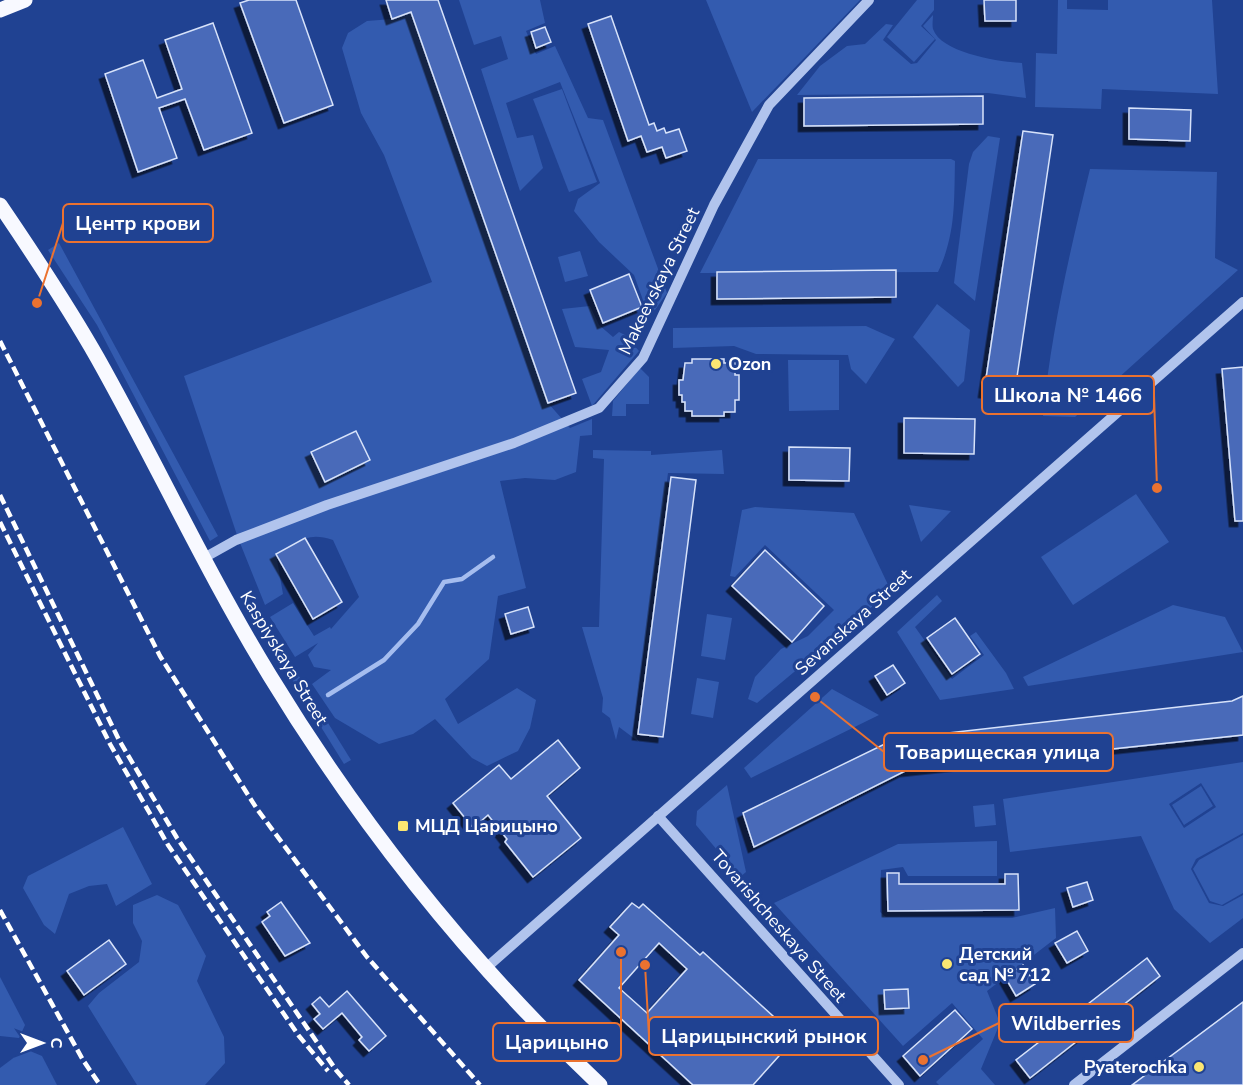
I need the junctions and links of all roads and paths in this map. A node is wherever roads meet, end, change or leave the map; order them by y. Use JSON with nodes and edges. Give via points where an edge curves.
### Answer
{"nodes":[{"id":1,"x":25,"y":0,"type":"edge"},
{"id":2,"x":869,"y":0,"type":"edge"},
{"id":3,"x":0,"y":10,"type":"edge"},
{"id":4,"x":0,"y":205,"type":"edge"},
{"id":5,"x":1243,"y":302,"type":"edge"},
{"id":6,"x":202,"y":559,"type":"junction"},
{"id":7,"x":658,"y":816,"type":"junction"},
{"id":8,"x":1243,"y":953,"type":"edge"},
{"id":9,"x":486,"y":968,"type":"junction"},
{"id":10,"x":600,"y":1085,"type":"edge"},
{"id":11,"x":899,"y":1085,"type":"edge"},
{"id":12,"x":1074,"y":1085,"type":"edge"}],
"edges":[{"from":1,"to":3,"type":"main road"},
{"from":2,"to":6,"type":"street","name":"Makeevskaya Street","via":[[769,105],[714,205],[643,358],[599,408],[514,443],[327,505],[236,540]]},
{"from":4,"to":6,"type":"main road","name":"Kaspiyskaya Street","via":[[99,361]]},
{"from":5,"to":7,"type":"street","name":"Sevanskaya Street"},
{"from":6,"to":9,"type":"main road","name":"Kaspiyskaya Street","via":[[335,777]]},
{"from":7,"to":9,"type":"street","name":"Sevanskaya Street"},
{"from":7,"to":11,"type":"street","name":"Tovarishcheskaya Street"},
{"from":8,"to":12,"type":"street"},
{"from":9,"to":10,"type":"main road","name":"Kaspiyskaya Street"}]}
